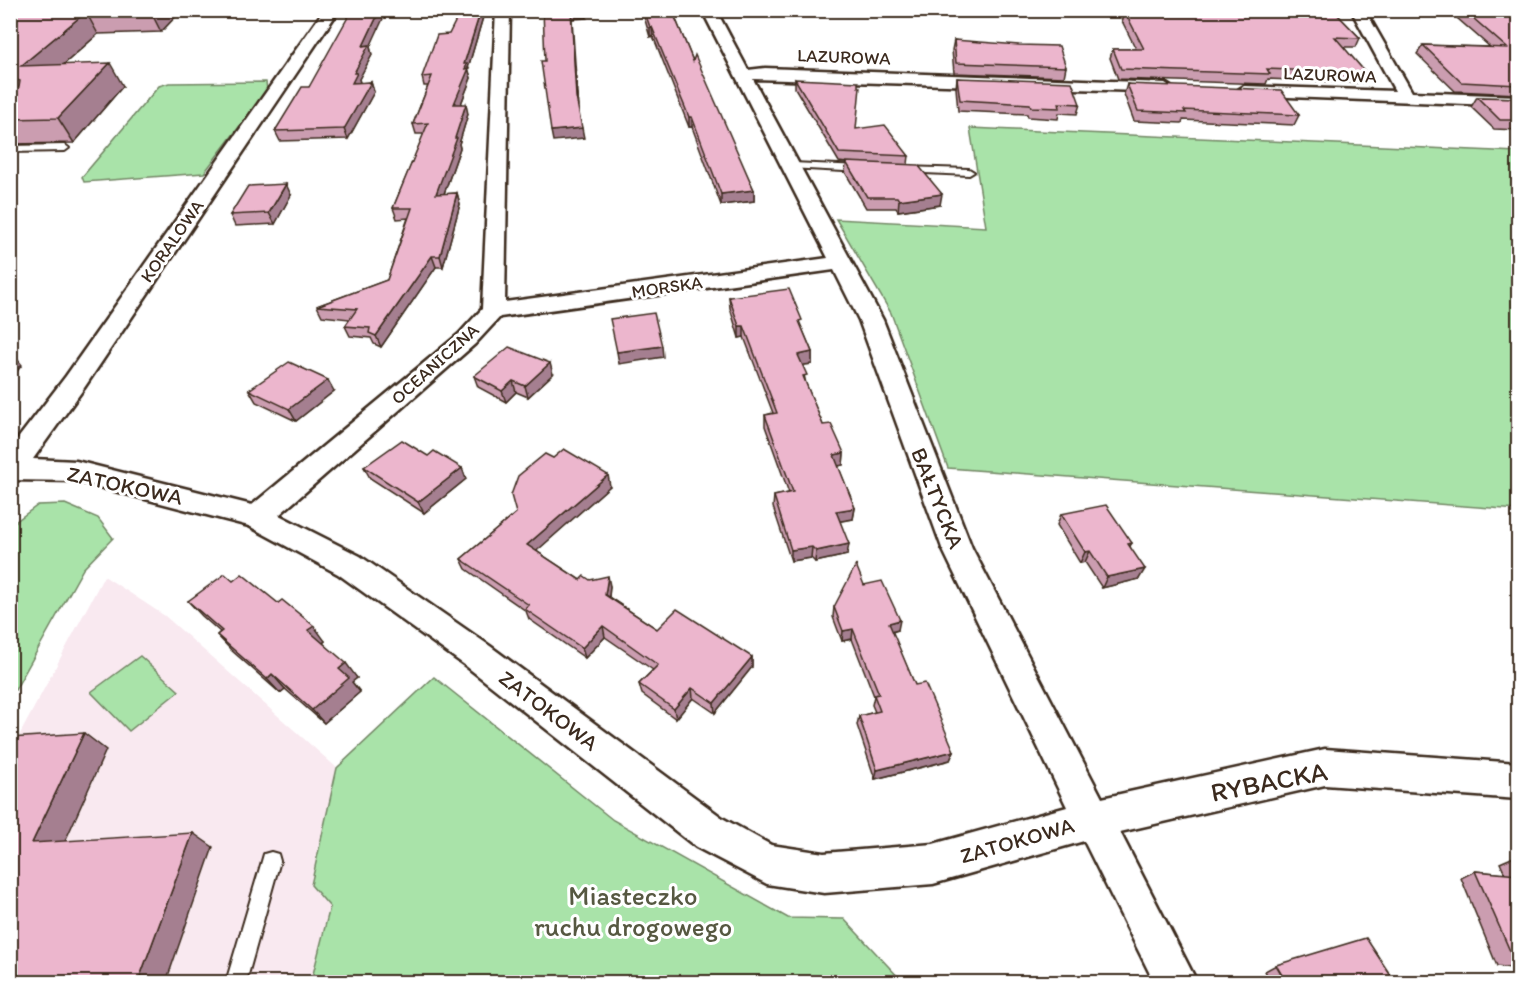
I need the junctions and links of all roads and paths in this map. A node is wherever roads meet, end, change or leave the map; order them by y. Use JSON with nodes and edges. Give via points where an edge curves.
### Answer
{"nodes":[{"id":1,"x":332,"y":10,"type":"edge"},
{"id":2,"x":503,"y":10,"type":"edge"},
{"id":3,"x":709,"y":10,"type":"edge"},
{"id":4,"x":1358,"y":10,"type":"edge"},
{"id":5,"x":1414,"y":10,"type":"edge"},
{"id":6,"x":1518,"y":14,"type":"edge"},
{"id":7,"x":744,"y":75,"type":"junction"},
{"id":8,"x":1180,"y":89,"type":"edge"},
{"id":9,"x":1227,"y":91,"type":"edge"},
{"id":10,"x":1406,"y":97,"type":"junction"},
{"id":11,"x":1518,"y":101,"type":"edge"},
{"id":12,"x":65,"y":148,"type":"edge"},
{"id":13,"x":10,"y":149,"type":"edge"},
{"id":14,"x":792,"y":166,"type":"junction"},
{"id":15,"x":874,"y":169,"type":"edge"},
{"id":16,"x":898,"y":170,"type":"edge"},
{"id":17,"x":969,"y":172,"type":"dead end"},
{"id":18,"x":841,"y":263,"type":"junction"},
{"id":19,"x":493,"y":311,"type":"junction"},
{"id":20,"x":11,"y":469,"type":"edge"},
{"id":21,"x":257,"y":517,"type":"junction"},
{"id":22,"x":1518,"y":781,"type":"edge"},
{"id":23,"x":1093,"y":819,"type":"junction"},
{"id":24,"x":271,"y":861,"type":"dead end"},
{"id":25,"x":236,"y":982,"type":"edge"},
{"id":26,"x":1176,"y":982,"type":"edge"}],
"edges":[{"from":1,"to":20,"type":"street","name":"KORALOWA"},
{"from":2,"to":19,"type":"street","name":"OCEANICZNA"},
{"from":3,"to":7,"type":"street","name":"BAŁTYCKA"},
{"from":4,"to":10,"type":"street"},
{"from":5,"to":6,"type":"street"},
{"from":7,"to":8,"type":"street","name":"LAZUROWA"},
{"from":7,"to":14,"type":"street","name":"BAŁTYCKA"},
{"from":9,"to":10,"type":"street","name":"LAZUROWA"},
{"from":10,"to":11,"type":"street","name":"LAZUROWA"},
{"from":12,"to":13,"type":"lane"},
{"from":14,"to":15,"type":"lane"},
{"from":14,"to":18,"type":"street","name":"BAŁTYCKA"},
{"from":16,"to":17,"type":"lane"},
{"from":18,"to":19,"type":"street","name":"MORSKA"},
{"from":18,"to":23,"type":"street","name":"BAŁTYCKA","via":[[871,321],[957,548]]},
{"from":19,"to":21,"type":"street","name":"OCEANICZNA","via":[[467,339]]},
{"from":20,"to":21,"type":"street","name":"ZATOKOWA","via":[[76,471]]},
{"from":21,"to":23,"type":"street","name":"ZATOKOWA","via":[[349,565],[478,656],[710,833],[768,864],[824,873],[933,864]]},
{"from":22,"to":23,"type":"street","name":"RYBACKA","via":[[1324,767]]},
{"from":23,"to":26,"type":"street","name":"BAŁTYCKA"},
{"from":24,"to":25,"type":"lane"}]}
